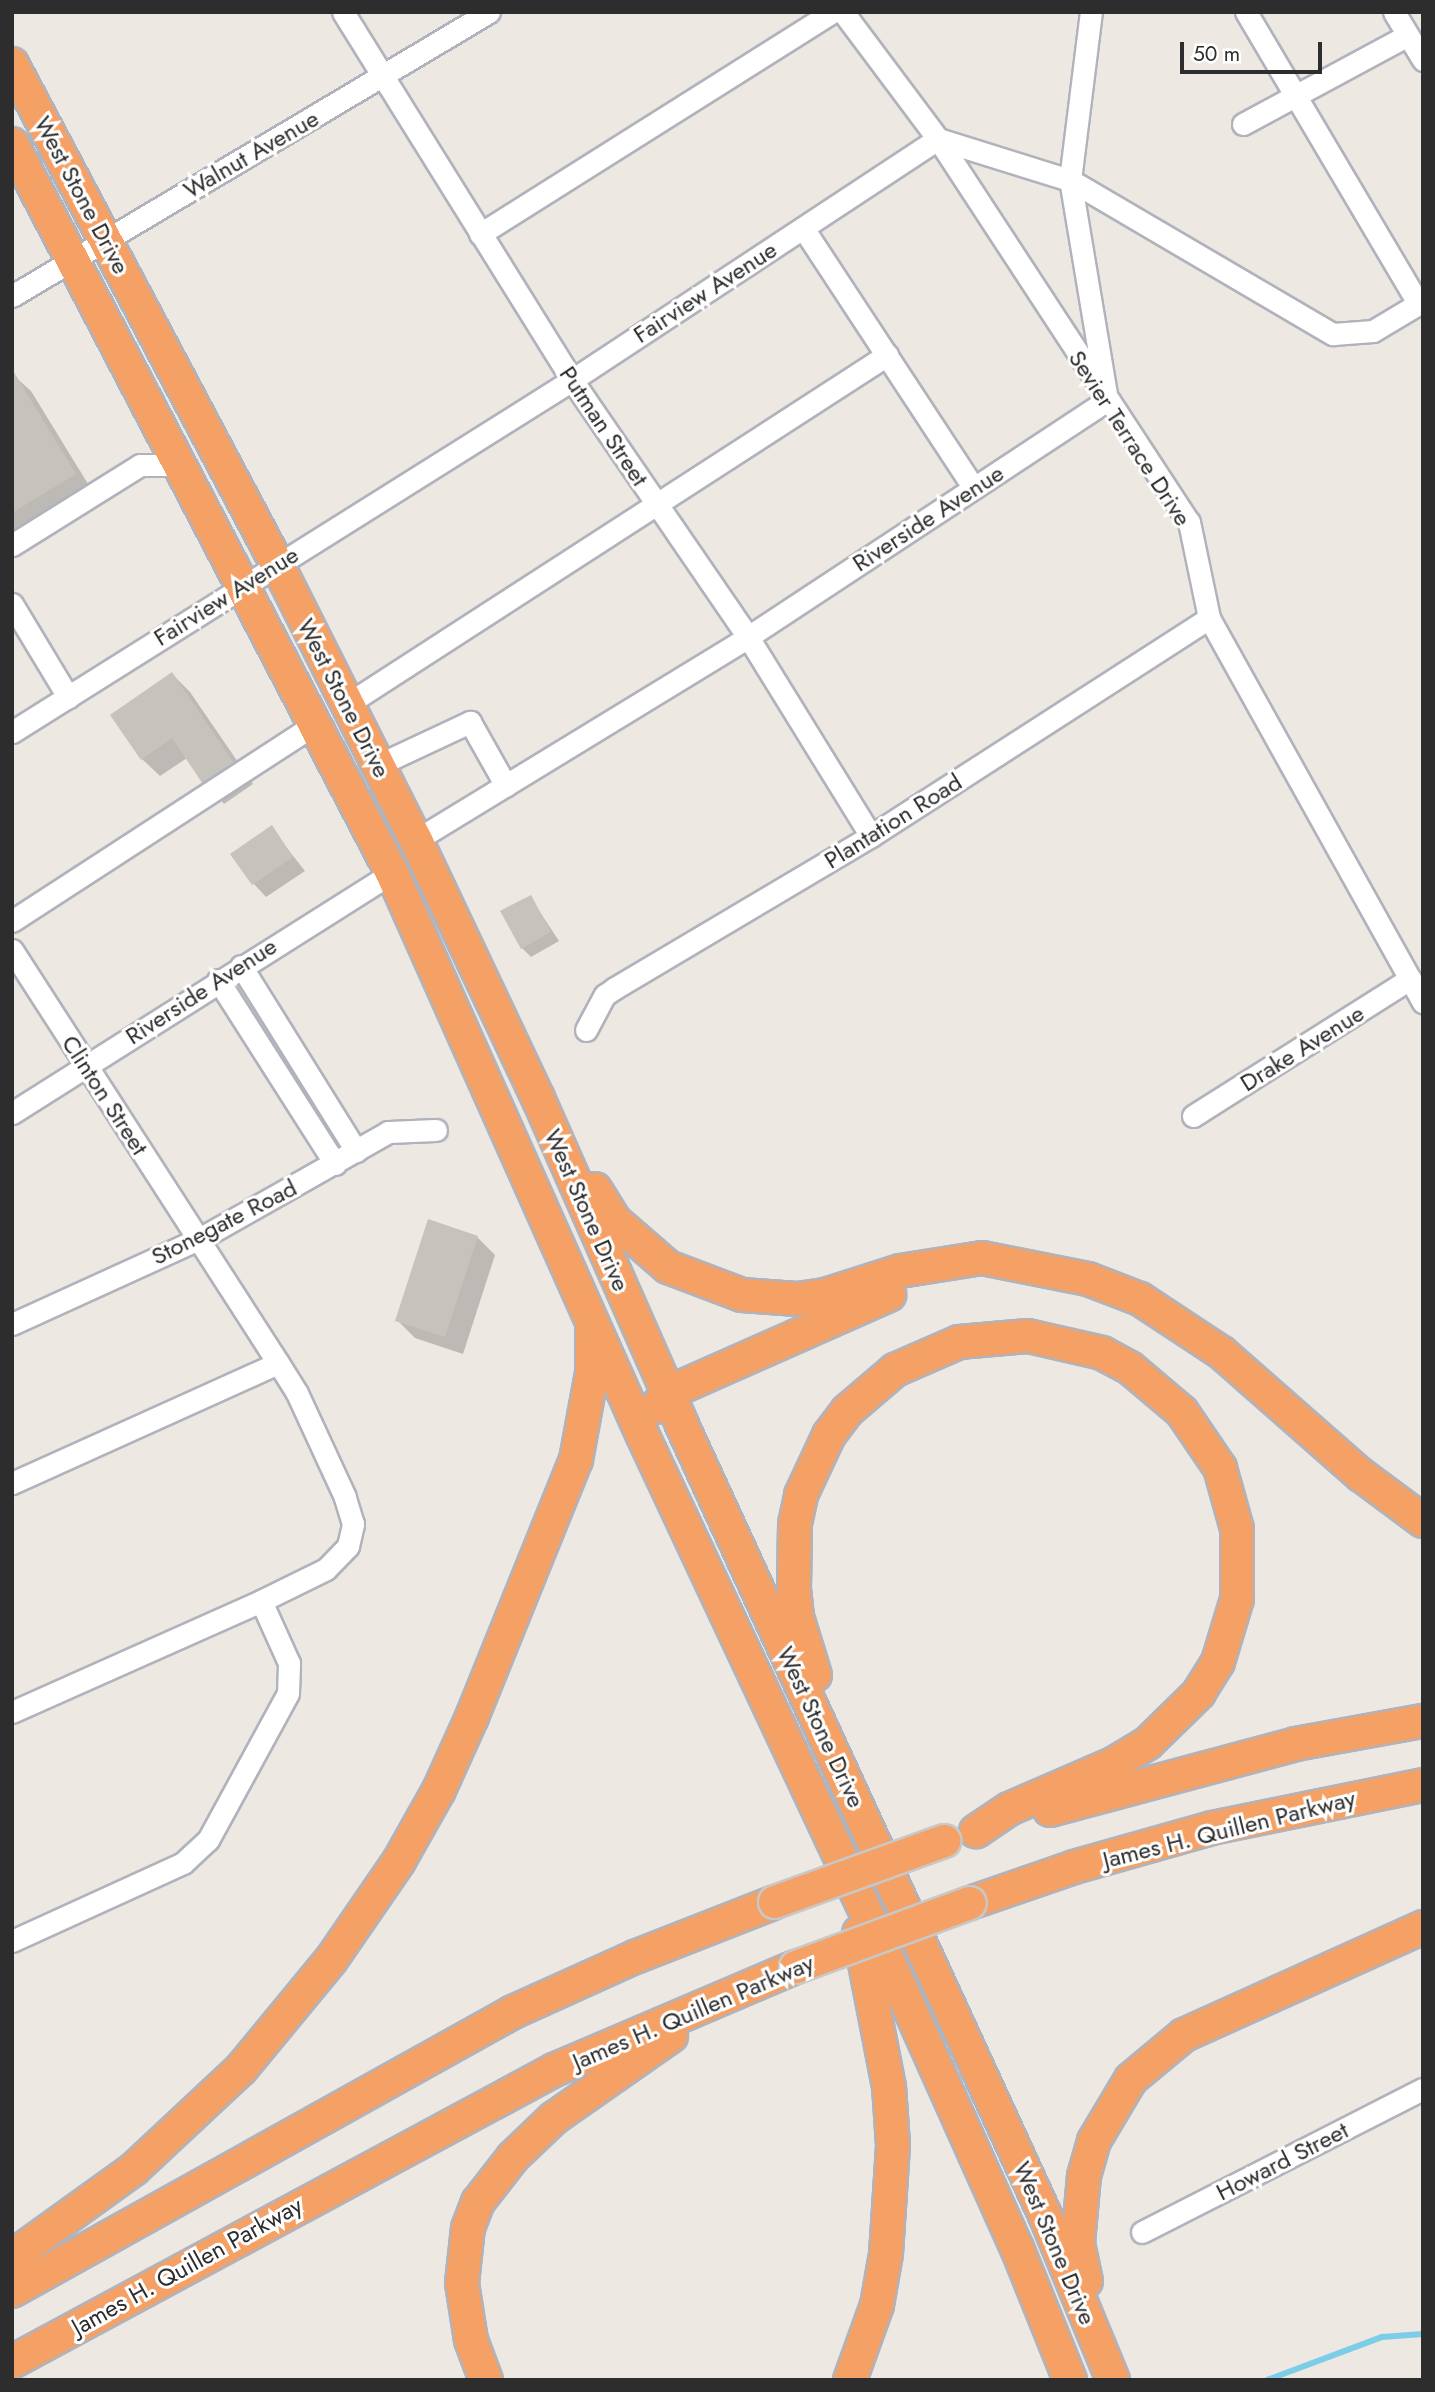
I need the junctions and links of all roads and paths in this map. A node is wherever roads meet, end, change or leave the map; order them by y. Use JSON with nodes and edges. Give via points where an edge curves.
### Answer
{"nodes":[{"id":1,"x":343,"y":12,"type":"edge"},
{"id":2,"x":489,"y":12,"type":"edge"},
{"id":3,"x":832,"y":12,"type":"edge"},
{"id":4,"x":843,"y":12,"type":"edge"},
{"id":5,"x":1091,"y":12,"type":"edge"},
{"id":6,"x":1246,"y":12,"type":"edge"},
{"id":7,"x":1394,"y":12,"type":"edge"},
{"id":8,"x":1408,"y":35,"type":"junction"},
{"id":9,"x":1423,"y":60,"type":"edge"},
{"id":10,"x":12,"y":64,"type":"edge"},
{"id":11,"x":381,"y":78,"type":"junction"},
{"id":12,"x":1295,"y":94,"type":"junction"},
{"id":13,"x":1244,"y":124,"type":"dead end"},
{"id":14,"x":938,"y":139,"type":"junction"},
{"id":15,"x":12,"y":144,"type":"edge"},
{"id":16,"x":1070,"y":180,"type":"junction"},
{"id":17,"x":803,"y":228,"type":"junction"},
{"id":18,"x":480,"y":234,"type":"junction"},
{"id":19,"x":105,"y":239,"type":"junction"},
{"id":20,"x":71,"y":259,"type":"junction"},
{"id":21,"x":12,"y":296,"type":"edge"},
{"id":22,"x":1421,"y":302,"type":"edge"},
{"id":23,"x":887,"y":355,"type":"junction"},
{"id":24,"x":572,"y":380,"type":"junction"},
{"id":25,"x":1107,"y":400,"type":"junction"},
{"id":26,"x":160,"y":428,"type":"junction"},
{"id":27,"x":140,"y":465,"type":"junction"},
{"id":28,"x":180,"y":465,"type":"junction"},
{"id":29,"x":974,"y":488,"type":"junction"},
{"id":30,"x":656,"y":503,"type":"junction"},
{"id":31,"x":12,"y":545,"type":"edge"},
{"id":32,"x":277,"y":564,"type":"junction"},
{"id":33,"x":244,"y":583,"type":"junction"},
{"id":34,"x":12,"y":604,"type":"edge"},
{"id":35,"x":1209,"y":618,"type":"junction"},
{"id":36,"x":748,"y":637,"type":"junction"},
{"id":37,"x":68,"y":697,"type":"junction"},
{"id":38,"x":349,"y":704,"type":"junction"},
{"id":39,"x":315,"y":724,"type":"junction"},
{"id":40,"x":12,"y":732,"type":"edge"},
{"id":41,"x":378,"y":765,"type":"junction"},
{"id":42,"x":506,"y":786,"type":"junction"},
{"id":43,"x":872,"y":836,"type":"junction"},
{"id":44,"x":416,"y":840,"type":"junction"},
{"id":45,"x":392,"y":873,"type":"junction"},
{"id":46,"x":12,"y":921,"type":"edge"},
{"id":47,"x":12,"y":950,"type":"edge"},
{"id":48,"x":241,"y":966,"type":"junction"},
{"id":49,"x":1410,"y":979,"type":"junction"},
{"id":50,"x":218,"y":980,"type":"junction"},
{"id":51,"x":1423,"y":1002,"type":"edge"},
{"id":52,"x":586,"y":1030,"type":"dead end"},
{"id":53,"x":518,"y":1059,"type":"junction"},
{"id":54,"x":85,"y":1066,"type":"junction"},
{"id":55,"x":538,"y":1098,"type":"junction"},
{"id":56,"x":12,"y":1113,"type":"edge"},
{"id":57,"x":1193,"y":1116,"type":"dead end"},
{"id":58,"x":436,"y":1130,"type":"dead end"},
{"id":59,"x":356,"y":1151,"type":"junction"},
{"id":60,"x":335,"y":1164,"type":"junction"},
{"id":61,"x":201,"y":1238,"type":"junction"},
{"id":62,"x":1037,"y":1265,"type":"junction"},
{"id":63,"x":591,"y":1321,"type":"junction"},
{"id":64,"x":12,"y":1324,"type":"edge"},
{"id":65,"x":278,"y":1363,"type":"junction"},
{"id":66,"x":668,"y":1393,"type":"junction"},
{"id":67,"x":642,"y":1434,"type":"junction"},
{"id":68,"x":12,"y":1483,"type":"edge"},
{"id":69,"x":1423,"y":1521,"type":"edge"},
{"id":70,"x":261,"y":1601,"type":"junction"},
{"id":71,"x":12,"y":1712,"type":"edge"},
{"id":72,"x":1423,"y":1721,"type":"edge"},
{"id":73,"x":1423,"y":1785,"type":"edge"},
{"id":74,"x":863,"y":1819,"type":"junction"},
{"id":75,"x":976,"y":1831,"type":"junction"},
{"id":76,"x":840,"y":1861,"type":"junction"},
{"id":77,"x":1423,"y":1927,"type":"edge"},
{"id":78,"x":12,"y":1941,"type":"edge"},
{"id":79,"x":796,"y":1967,"type":"junction"},
{"id":80,"x":1423,"y":2089,"type":"edge"},
{"id":81,"x":1142,"y":2232,"type":"dead end"},
{"id":82,"x":12,"y":2257,"type":"edge"},
{"id":83,"x":12,"y":2291,"type":"edge"},
{"id":84,"x":12,"y":2362,"type":"edge"},
{"id":85,"x":486,"y":2380,"type":"edge"},
{"id":86,"x":850,"y":2380,"type":"edge"},
{"id":87,"x":1070,"y":2380,"type":"edge"},
{"id":88,"x":1114,"y":2380,"type":"edge"}],
"edges":[{"from":1,"to":11,"type":"street","name":"Putman Street"},
{"from":2,"to":11,"type":"street","name":"Walnut Avenue"},
{"from":3,"to":18,"type":"street"},
{"from":4,"to":14,"type":"street","name":"Sevier Terrace Drive"},
{"from":5,"to":16,"type":"street"},
{"from":6,"to":12,"type":"street"},
{"from":7,"to":8,"type":"street"},
{"from":8,"to":9,"type":"street"},
{"from":8,"to":12,"type":"street"},
{"from":10,"to":19,"type":"highway","name":"West Stone Drive"},
{"from":11,"to":18,"type":"street","name":"Putman Street"},
{"from":11,"to":19,"type":"street","name":"Walnut Avenue"},
{"from":12,"to":13,"type":"street"},
{"from":12,"to":22,"type":"street"},
{"from":14,"to":16,"type":"street"},
{"from":14,"to":17,"type":"street","name":"Fairview Avenue"},
{"from":14,"to":25,"type":"street","name":"Sevier Terrace Drive"},
{"from":15,"to":20,"type":"highway","name":"West Stone Drive"},
{"from":16,"to":22,"type":"street","via":[[1333,334],[1373,331]]},
{"from":16,"to":25,"type":"street"},
{"from":17,"to":23,"type":"street"},
{"from":17,"to":24,"type":"street","name":"Fairview Avenue"},
{"from":18,"to":24,"type":"street","name":"Putman Street"},
{"from":19,"to":20,"type":"street","name":"Walnut Avenue"},
{"from":19,"to":32,"type":"highway","name":"West Stone Drive"},
{"from":20,"to":21,"type":"street","name":"Walnut Avenue"},
{"from":20,"to":26,"type":"highway","name":"West Stone Drive"},
{"from":23,"to":29,"type":"street"},
{"from":23,"to":30,"type":"street"},
{"from":24,"to":30,"type":"street","name":"Putman Street"},
{"from":24,"to":32,"type":"street","name":"Fairview Avenue"},
{"from":25,"to":29,"type":"street","name":"Riverside Avenue"},
{"from":25,"to":35,"type":"street","name":"Sevier Terrace Drive","via":[[1189,522]]},
{"from":26,"to":27,"type":"street"},
{"from":26,"to":28,"type":"highway","name":"West Stone Drive"},
{"from":27,"to":28,"type":"street"},
{"from":27,"to":31,"type":"street"},
{"from":28,"to":33,"type":"highway","name":"West Stone Drive"},
{"from":29,"to":36,"type":"street","name":"Riverside Avenue"},
{"from":30,"to":36,"type":"street","name":"Putman Street"},
{"from":30,"to":38,"type":"street"},
{"from":32,"to":33,"type":"street","name":"Fairview Avenue"},
{"from":32,"to":38,"type":"highway","name":"West Stone Drive"},
{"from":33,"to":37,"type":"street","name":"Fairview Avenue"},
{"from":33,"to":39,"type":"highway","name":"West Stone Drive"},
{"from":34,"to":37,"type":"street"},
{"from":35,"to":43,"type":"street","name":"Plantation Road"},
{"from":35,"to":49,"type":"street","name":"Sevier Terrace Drive"},
{"from":36,"to":42,"type":"street","name":"Riverside Avenue"},
{"from":36,"to":43,"type":"street","name":"Putman Street"},
{"from":37,"to":40,"type":"street","name":"Fairview Avenue"},
{"from":38,"to":41,"type":"highway","name":"West Stone Drive"},
{"from":39,"to":44,"type":"highway","via":[[347,747],[390,831]]},
{"from":39,"to":45,"type":"highway","name":"West Stone Drive"},
{"from":39,"to":46,"type":"street"},
{"from":41,"to":42,"type":"street","via":[[470,722]]},
{"from":41,"to":44,"type":"highway","name":"West Stone Drive"},
{"from":42,"to":44,"type":"street","name":"Riverside Avenue"},
{"from":43,"to":52,"type":"street","name":"Plantation Road","via":[[615,988],[605,995]]},
{"from":44,"to":53,"type":"highway","name":"West Stone Drive"},
{"from":45,"to":48,"type":"street","name":"Riverside Avenue"},
{"from":45,"to":53,"type":"highway","via":[[407,876],[422,888],[494,1040]]},
{"from":45,"to":63,"type":"highway","name":"West Stone Drive"},
{"from":47,"to":54,"type":"street","name":"Clinton Street"},
{"from":48,"to":50,"type":"street","name":"Riverside Avenue"},
{"from":48,"to":59,"type":"street"},
{"from":49,"to":51,"type":"street","name":"Sevier Terrace Drive"},
{"from":49,"to":57,"type":"street","name":"Drake Avenue"},
{"from":50,"to":54,"type":"street","name":"Riverside Avenue"},
{"from":50,"to":60,"type":"street"},
{"from":53,"to":55,"type":"highway","name":"West Stone Drive"},
{"from":54,"to":56,"type":"street","name":"Riverside Avenue"},
{"from":54,"to":61,"type":"street","name":"Clinton Street"},
{"from":55,"to":62,"type":"highway","via":[[615,1221],[668,1267],[719,1288],[797,1299],[825,1296],[947,1261],[982,1258]]},
{"from":55,"to":66,"type":"highway","name":"West Stone Drive"},
{"from":58,"to":59,"type":"street","name":"Stonegate Road","via":[[388,1132]]},
{"from":59,"to":60,"type":"street","name":"Stonegate Road"},
{"from":60,"to":61,"type":"street","name":"Stonegate Road"},
{"from":61,"to":64,"type":"street","name":"Stonegate Road"},
{"from":61,"to":65,"type":"street","name":"Clinton Street"},
{"from":62,"to":66,"type":"highway","via":[[921,1283]]},
{"from":62,"to":69,"type":"highway","via":[[1088,1279],[1179,1320],[1361,1475]]},
{"from":63,"to":67,"type":"highway","name":"West Stone Drive"},
{"from":63,"to":82,"type":"highway","via":[[592,1373],[576,1460],[472,1717],[439,1790],[399,1861],[331,1960],[241,2069],[134,2169]]},
{"from":65,"to":68,"type":"street"},
{"from":65,"to":70,"type":"street","name":"Clinton Street","via":[[298,1393],[345,1497],[353,1534],[337,1561]]},
{"from":66,"to":67,"type":"highway","via":[[645,1422]]},
{"from":66,"to":74,"type":"highway","name":"West Stone Drive"},
{"from":67,"to":76,"type":"highway","name":"West Stone Drive"},
{"from":70,"to":71,"type":"street","name":"Clinton Street"},
{"from":70,"to":78,"type":"street","via":[[289,1663],[288,1693],[208,1840],[183,1863]]},
{"from":72,"to":75,"type":"highway","via":[[1296,1744]]},
{"from":73,"to":79,"type":"highway","name":"James H. Quillen Parkway","bridge":true,"via":[[1212,1828],[970,1903]]},
{"from":74,"to":75,"type":"highway","via":[[797,1617],[792,1558],[801,1495],[829,1435],[847,1411],[895,1370],[958,1342],[1028,1336],[1102,1353],[1139,1375],[1182,1412],[1220,1468],[1230,1497],[1237,1529],[1237,1599],[1218,1662],[1181,1714],[1149,1743],[1113,1765],[1009,1809]]},
{"from":74,"to":88,"type":"highway","name":"West Stone Drive","via":[[1045,2215]]},
{"from":75,"to":83,"type":"highway","bridge":true,"via":[[775,1902],[513,2012]]},
{"from":76,"to":86,"type":"highway","via":[[878,2014],[893,2145],[886,2254],[877,2305]]},
{"from":76,"to":87,"type":"highway","name":"West Stone Drive","via":[[1017,2248]]},
{"from":77,"to":88,"type":"highway","via":[[1184,2035],[1131,2079],[1111,2108],[1084,2176],[1078,2243]]},
{"from":79,"to":84,"type":"highway","name":"James H. Quillen Parkway","via":[[554,2070]]},
{"from":79,"to":85,"type":"highway","via":[[651,2047],[604,2080],[554,2118],[491,2184],[468,2228],[462,2283],[471,2340]]},
{"from":80,"to":81,"type":"street","name":"Howard Street"}]}
